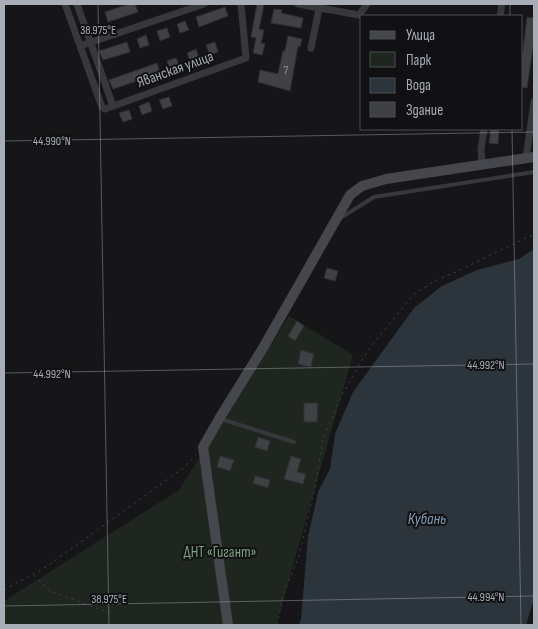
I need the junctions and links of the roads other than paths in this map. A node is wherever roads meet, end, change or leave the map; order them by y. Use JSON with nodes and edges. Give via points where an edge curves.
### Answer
{"nodes":[{"id":1,"x":65,"y":4,"type":"edge"},
{"id":2,"x":77,"y":4,"type":"edge"},
{"id":3,"x":204,"y":4,"type":"edge"},
{"id":4,"x":240,"y":4,"type":"edge"},
{"id":5,"x":298,"y":4,"type":"edge"},
{"id":6,"x":367,"y":4,"type":"edge"},
{"id":7,"x":319,"y":6,"type":"edge"},
{"id":8,"x":91,"y":42,"type":"junction"},
{"id":9,"x":80,"y":46,"type":"junction"},
{"id":10,"x":311,"y":48,"type":"dead end"},
{"id":11,"x":534,"y":102,"type":"edge"},
{"id":12,"x":113,"y":106,"type":"junction"},
{"id":13,"x":484,"y":130,"type":"edge"},
{"id":14,"x":530,"y":158,"type":"edge"},
{"id":15,"x":482,"y":164,"type":"junction"},
{"id":16,"x":534,"y":172,"type":"edge"},
{"id":17,"x":337,"y":220,"type":"junction"},
{"id":18,"x":219,"y":419,"type":"junction"},
{"id":19,"x":294,"y":442,"type":"dead end"},
{"id":20,"x":228,"y":625,"type":"edge"}],
"edges":[{"from":1,"to":9,"type":"street"},
{"from":2,"to":8,"type":"street"},
{"from":3,"to":8,"type":"street"},
{"from":4,"to":12,"type":"street","name":"Яванская улица","via":[[246,58]]},
{"from":5,"to":7,"type":"street"},
{"from":6,"to":7,"type":"street","via":[[359,15]]},
{"from":7,"to":10,"type":"street"},
{"from":8,"to":9,"type":"street"},
{"from":8,"to":12,"type":"street"},
{"from":9,"to":12,"type":"street","via":[[102,107]]},
{"from":11,"to":14,"type":"street"},
{"from":13,"to":15,"type":"street"},
{"from":14,"to":15,"type":"street"},
{"from":15,"to":17,"type":"street","via":[[386,178],[362,186],[350,195]]},
{"from":16,"to":17,"type":"lane","via":[[374,197]]},
{"from":17,"to":18,"type":"street"},
{"from":18,"to":19,"type":"lane"},
{"from":18,"to":20,"type":"street","via":[[203,447]]}]}
